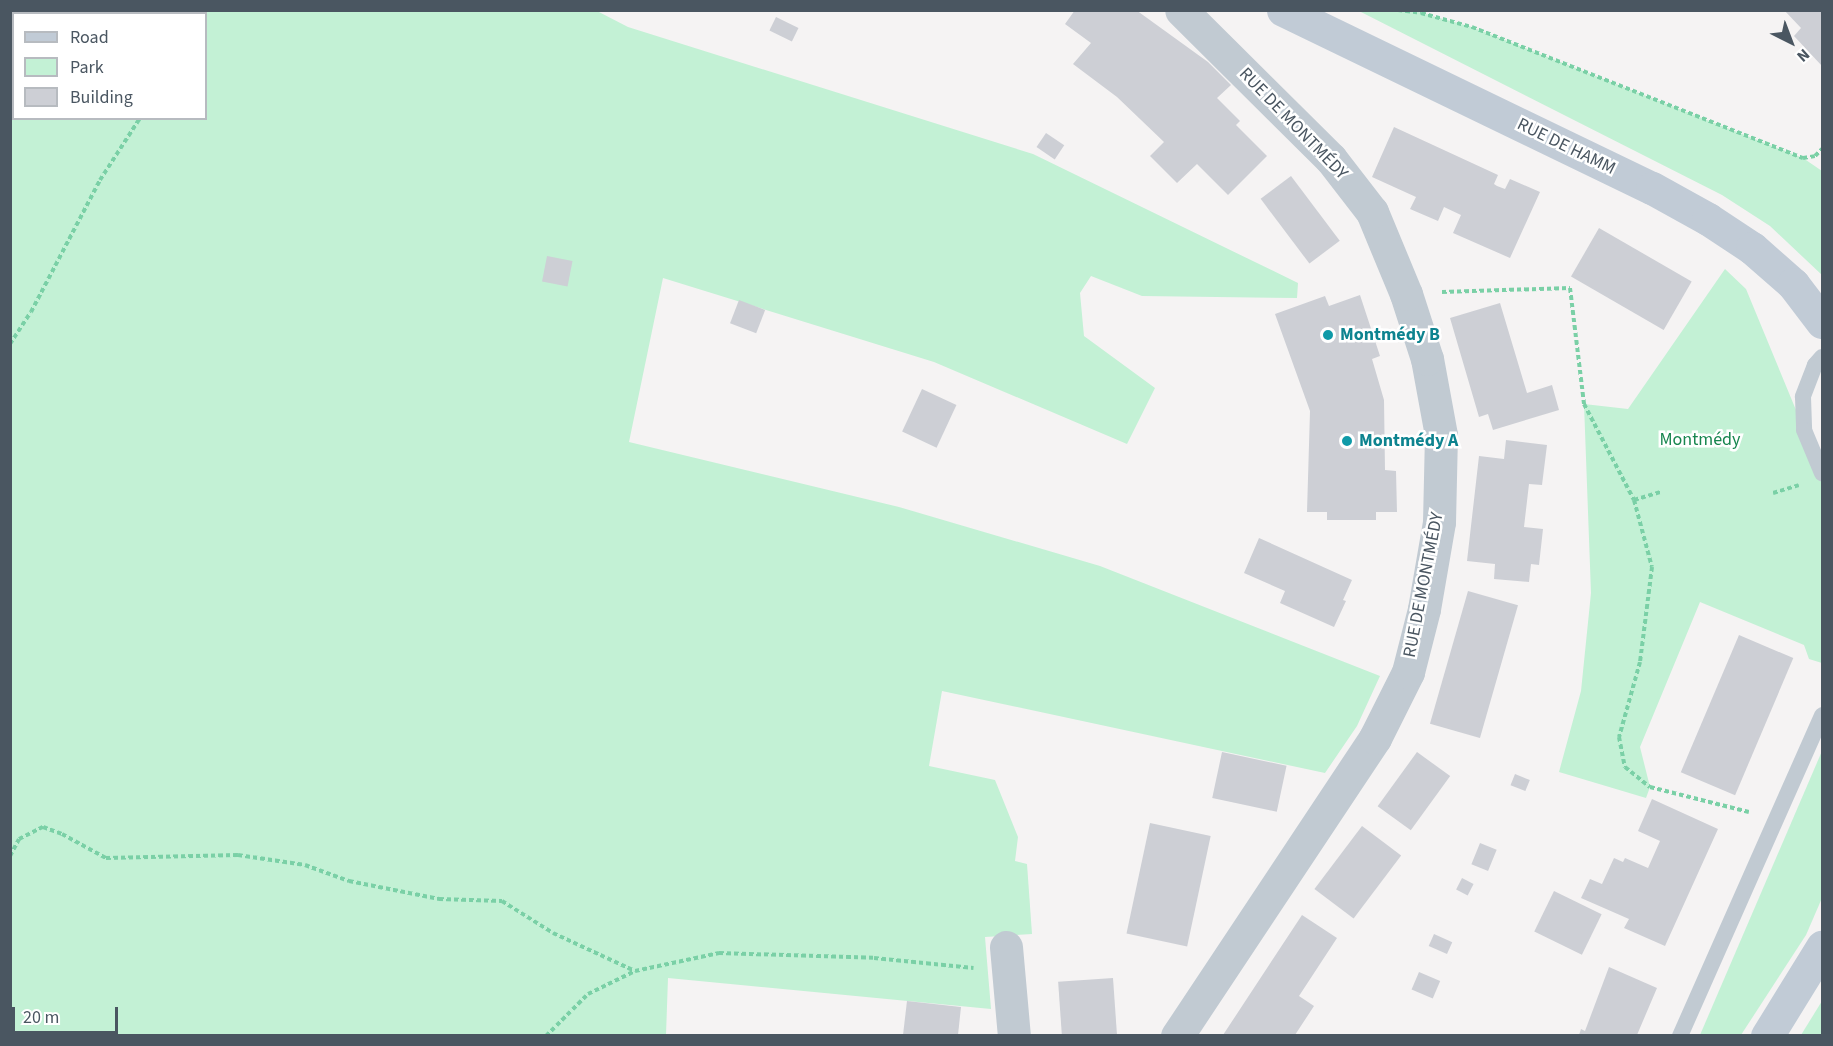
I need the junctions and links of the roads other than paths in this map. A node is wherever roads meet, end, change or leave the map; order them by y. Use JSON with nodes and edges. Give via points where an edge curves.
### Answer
{"nodes":[{"id":1,"x":1181,"y":10,"type":"edge"},
{"id":2,"x":1284,"y":10,"type":"edge"},
{"id":3,"x":1822,"y":322,"type":"edge"},
{"id":4,"x":1822,"y":357,"type":"edge"},
{"id":5,"x":1822,"y":473,"type":"edge"},
{"id":6,"x":1822,"y":715,"type":"edge"},
{"id":7,"x":1822,"y":947,"type":"edge"},
{"id":8,"x":1008,"y":959,"type":"road end"},
{"id":9,"x":1014,"y":1035,"type":"edge"},
{"id":10,"x":1177,"y":1035,"type":"edge"},
{"id":11,"x":1680,"y":1035,"type":"edge"},
{"id":12,"x":1767,"y":1035,"type":"edge"}],
"edges":[{"from":1,"to":10,"type":"street","name":"RUE DE MONTMÉDY","via":[[1331,159],[1372,212],[1406,294],[1427,359],[1441,435],[1439,522],[1408,672],[1375,738]]},
{"from":2,"to":3,"type":"main road","name":"RUE DE HAMM","via":[[1652,188],[1708,219],[1752,248],[1793,284]]},
{"from":4,"to":5,"type":"lane","via":[[1803,397],[1804,430]]},
{"from":6,"to":11,"type":"lane"},
{"from":7,"to":12,"type":"main road"},
{"from":8,"to":9,"type":"street"}]}
